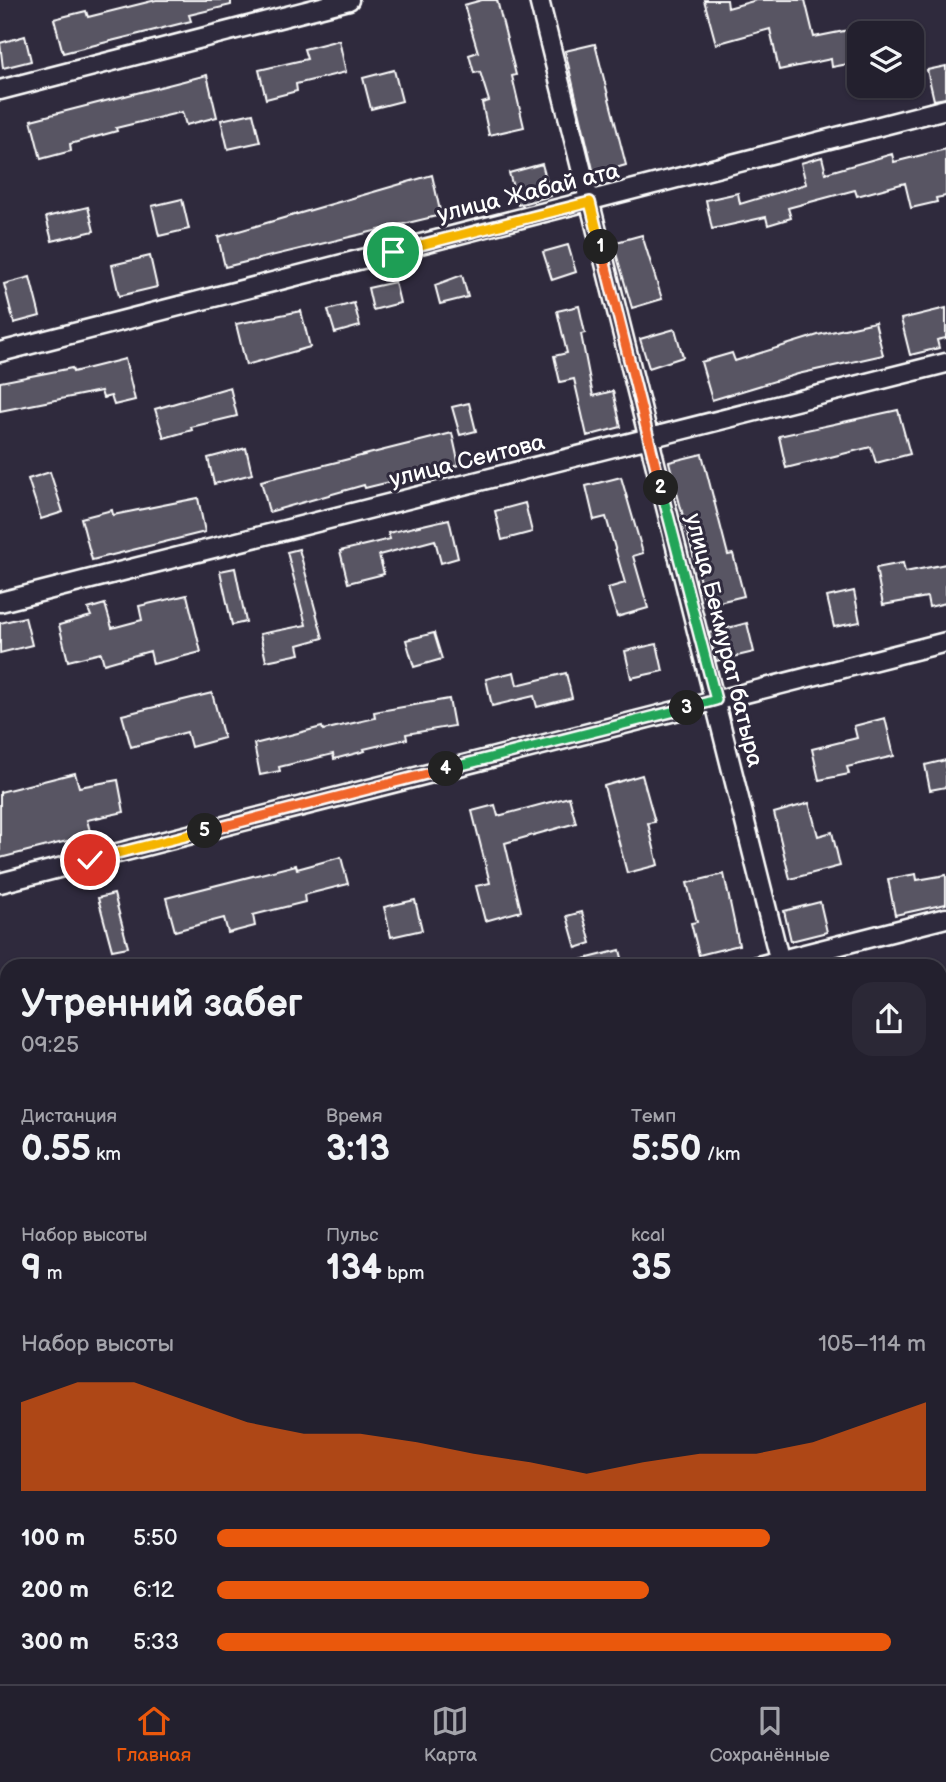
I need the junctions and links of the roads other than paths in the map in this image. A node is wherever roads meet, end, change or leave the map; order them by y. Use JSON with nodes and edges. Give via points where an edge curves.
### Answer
{"nodes":[{"id":1,"x":349,"y":0,"type":"edge"},
{"id":2,"x":539,"y":0,"type":"edge"},
{"id":3,"x":0,"y":90,"type":"edge"},
{"id":4,"x":946,"y":110,"type":"edge"},
{"id":5,"x":590,"y":202,"type":"junction"},
{"id":6,"x":0,"y":352,"type":"edge"},
{"id":7,"x":946,"y":363,"type":"edge"},
{"id":8,"x":648,"y":439,"type":"junction"},
{"id":9,"x":0,"y":602,"type":"edge"},
{"id":10,"x":946,"y":642,"type":"edge"},
{"id":11,"x":716,"y":700,"type":"junction"},
{"id":12,"x":0,"y":883,"type":"edge"},
{"id":13,"x":946,"y":918,"type":"edge"},
{"id":14,"x":779,"y":959,"type":"edge"},
{"id":15,"x":795,"y":959,"type":"edge"}],
"edges":[{"from":1,"to":3,"type":"street"},
{"from":2,"to":5,"type":"street","name":"улица Бекмурат батыра"},
{"from":4,"to":5,"type":"street","name":"улица Жабай ата"},
{"from":5,"to":6,"type":"street","name":"улица Жабай ата"},
{"from":5,"to":8,"type":"street","name":"улица Бекмурат батыра"},
{"from":7,"to":8,"type":"street","name":"улица Сеитова"},
{"from":8,"to":9,"type":"street","name":"улица Сеитова"},
{"from":8,"to":11,"type":"street","name":"улица Бекмурат батыра"},
{"from":10,"to":11,"type":"street"},
{"from":11,"to":12,"type":"street"},
{"from":11,"to":14,"type":"street","name":"улица Бекмурат батыра"},
{"from":13,"to":15,"type":"street"}]}
